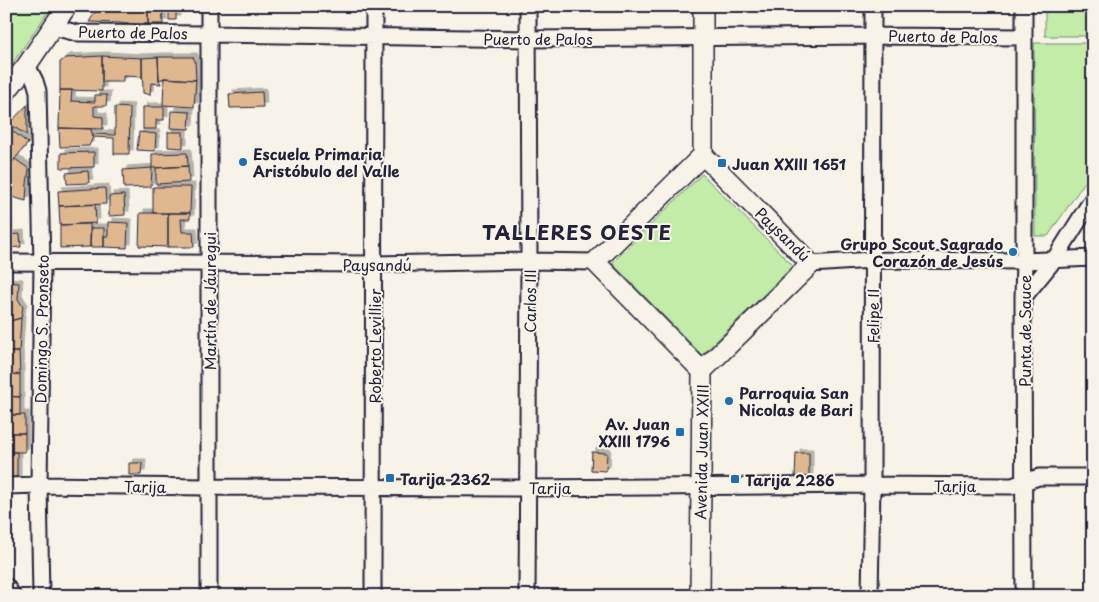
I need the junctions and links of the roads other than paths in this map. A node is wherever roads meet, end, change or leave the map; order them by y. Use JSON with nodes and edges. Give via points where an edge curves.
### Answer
{"nodes":[{"id":1,"x":67,"y":6,"type":"edge"},
{"id":2,"x":209,"y":6,"type":"edge"},
{"id":3,"x":374,"y":6,"type":"edge"},
{"id":4,"x":528,"y":6,"type":"edge"},
{"id":5,"x":702,"y":6,"type":"edge"},
{"id":6,"x":873,"y":6,"type":"edge"},
{"id":7,"x":1024,"y":6,"type":"edge"},
{"id":8,"x":53,"y":27,"type":"junction"},
{"id":9,"x":209,"y":34,"type":"junction"},
{"id":10,"x":374,"y":36,"type":"junction"},
{"id":11,"x":873,"y":36,"type":"junction"},
{"id":12,"x":1023,"y":37,"type":"junction"},
{"id":13,"x":703,"y":38,"type":"junction"},
{"id":14,"x":528,"y":39,"type":"junction"},
{"id":15,"x":27,"y":66,"type":"junction"},
{"id":16,"x":6,"y":92,"type":"edge"},
{"id":17,"x":703,"y":155,"type":"junction"},
{"id":18,"x":1093,"y":198,"type":"edge"},
{"id":19,"x":1093,"y":258,"type":"edge"},
{"id":20,"x":872,"y":260,"type":"junction"},
{"id":21,"x":1054,"y":260,"type":"junction"},
{"id":22,"x":529,"y":261,"type":"junction"},
{"id":23,"x":1024,"y":261,"type":"junction"},
{"id":24,"x":6,"y":262,"type":"edge"},
{"id":25,"x":595,"y":262,"type":"junction"},
{"id":26,"x":42,"y":263,"type":"junction"},
{"id":27,"x":209,"y":263,"type":"junction"},
{"id":28,"x":374,"y":264,"type":"junction"},
{"id":29,"x":810,"y":264,"type":"junction"},
{"id":30,"x":1023,"y":298,"type":"junction"},
{"id":31,"x":702,"y":371,"type":"junction"},
{"id":32,"x":1093,"y":477,"type":"edge"},
{"id":33,"x":1024,"y":482,"type":"junction"},
{"id":34,"x":39,"y":485,"type":"junction"},
{"id":35,"x":872,"y":485,"type":"junction"},
{"id":36,"x":6,"y":486,"type":"edge"},
{"id":37,"x":701,"y":486,"type":"junction"},
{"id":38,"x":208,"y":487,"type":"junction"},
{"id":39,"x":373,"y":487,"type":"junction"},
{"id":40,"x":528,"y":488,"type":"junction"},
{"id":41,"x":6,"y":586,"type":"edge"},
{"id":42,"x":14,"y":596,"type":"edge"},
{"id":43,"x":40,"y":596,"type":"edge"},
{"id":44,"x":209,"y":596,"type":"edge"},
{"id":45,"x":372,"y":596,"type":"edge"},
{"id":46,"x":528,"y":596,"type":"edge"},
{"id":47,"x":700,"y":596,"type":"edge"},
{"id":48,"x":870,"y":596,"type":"edge"},
{"id":49,"x":1024,"y":596,"type":"edge"}],
"edges":[{"from":1,"to":8,"type":"main road"},
{"from":2,"to":9,"type":"street","name":"Martín de Jáuregui"},
{"from":3,"to":10,"type":"street","name":"Roberto Levillier"},
{"from":4,"to":14,"type":"street","name":"Carlos III"},
{"from":5,"to":13,"type":"main road"},
{"from":6,"to":11,"type":"street","name":"Felipe II"},
{"from":7,"to":12,"type":"street","name":"Punta de Sauce"},
{"from":8,"to":9,"type":"street","name":"Puerto de Palos","via":[[77,33]]},
{"from":8,"to":15,"type":"main road"},
{"from":9,"to":10,"type":"street","name":"Puerto de Palos"},
{"from":9,"to":27,"type":"street","name":"Martín de Jáuregui"},
{"from":10,"to":14,"type":"street","name":"Puerto de Palos"},
{"from":10,"to":28,"type":"street","name":"Roberto Levillier"},
{"from":11,"to":12,"type":"street","name":"Puerto de Palos"},
{"from":11,"to":13,"type":"street","name":"Puerto de Palos"},
{"from":11,"to":20,"type":"street","name":"Felipe II"},
{"from":12,"to":23,"type":"street","name":"Punta de Sauce"},
{"from":13,"to":14,"type":"street","name":"Puerto de Palos"},
{"from":13,"to":17,"type":"main road"},
{"from":14,"to":22,"type":"street","name":"Carlos III"},
{"from":15,"to":16,"type":"main road"},
{"from":15,"to":26,"type":"street","name":"Domingo S. Pronseto","via":[[38,90]]},
{"from":17,"to":25,"type":"main road"},
{"from":17,"to":29,"type":"main road","name":"Paysandú"},
{"from":18,"to":21,"type":"street"},
{"from":19,"to":21,"type":"street","name":"Paysandú"},
{"from":20,"to":23,"type":"street","name":"Paysandú"},
{"from":20,"to":29,"type":"street","name":"Paysandú"},
{"from":20,"to":35,"type":"street","name":"Felipe II"},
{"from":21,"to":23,"type":"street","name":"Paysandú"},
{"from":21,"to":30,"type":"street"},
{"from":22,"to":25,"type":"street","name":"Paysandú"},
{"from":22,"to":28,"type":"street","name":"Paysandú"},
{"from":22,"to":40,"type":"street","name":"Carlos III"},
{"from":23,"to":30,"type":"street","name":"Punta de Sauce"},
{"from":24,"to":26,"type":"street","name":"Paysandú"},
{"from":25,"to":31,"type":"main road"},
{"from":26,"to":27,"type":"street","name":"Paysandú"},
{"from":26,"to":34,"type":"street","name":"Domingo S. Pronseto"},
{"from":27,"to":28,"type":"street","name":"Paysandú"},
{"from":27,"to":38,"type":"street","name":"Martín de Jáuregui"},
{"from":28,"to":39,"type":"street","name":"Roberto Levillier"},
{"from":29,"to":31,"type":"main road","name":"Avenida Juan XXIII"},
{"from":30,"to":33,"type":"street","name":"Punta de Sauce"},
{"from":31,"to":37,"type":"main road","name":"Avenida Juan XXIII"},
{"from":32,"to":33,"type":"street","name":"Tarija","via":[[1039,477]]},
{"from":33,"to":35,"type":"street","name":"Tarija","via":[[1012,486]]},
{"from":33,"to":49,"type":"street","name":"Punta de Sauce"},
{"from":34,"to":36,"type":"street","name":"Tarija"},
{"from":34,"to":38,"type":"street","name":"Tarija"},
{"from":34,"to":43,"type":"street","name":"Domingo S. Pronseto"},
{"from":35,"to":37,"type":"street","name":"Tarija"},
{"from":35,"to":48,"type":"street","name":"Felipe II"},
{"from":37,"to":40,"type":"street","name":"Tarija"},
{"from":37,"to":47,"type":"main road","name":"Avenida Juan XXIII"},
{"from":38,"to":39,"type":"street","name":"Tarija"},
{"from":38,"to":44,"type":"street","name":"Martín de Jáuregui"},
{"from":39,"to":40,"type":"street","name":"Tarija"},
{"from":39,"to":45,"type":"street","name":"Roberto Levillier"},
{"from":40,"to":46,"type":"street","name":"Carlos III"},
{"from":41,"to":42,"type":"street"}]}
